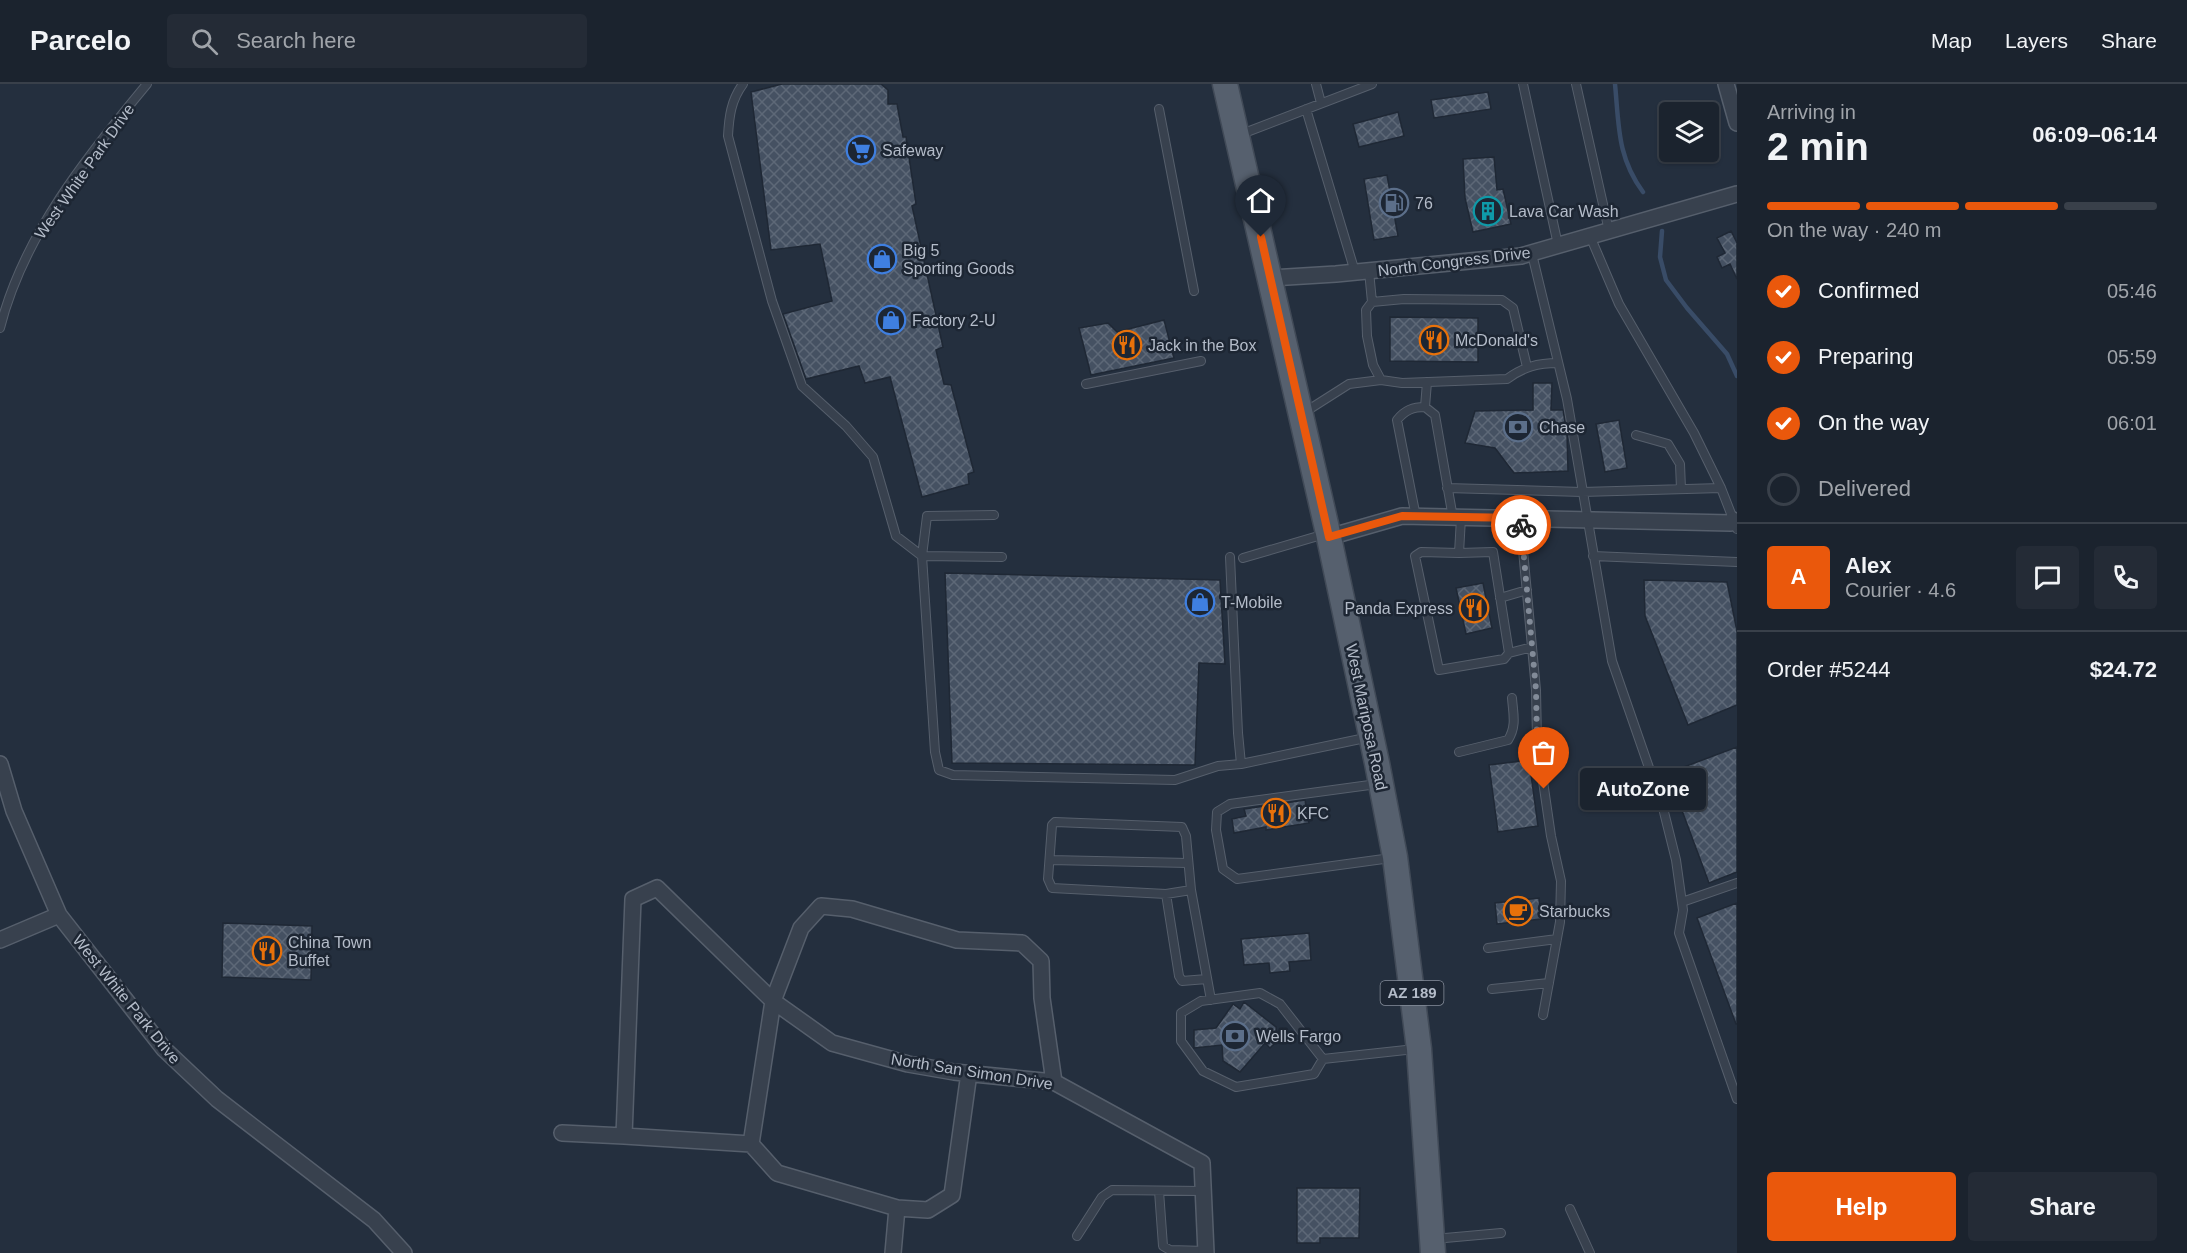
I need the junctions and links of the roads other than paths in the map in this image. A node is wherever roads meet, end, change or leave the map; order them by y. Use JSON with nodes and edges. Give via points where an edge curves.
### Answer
{"nodes":[{"id":1,"x":147,"y":84,"type":"edge"},
{"id":2,"x":743,"y":84,"type":"edge"},
{"id":3,"x":1225,"y":84,"type":"edge"},
{"id":4,"x":1316,"y":84,"type":"edge"},
{"id":5,"x":1372,"y":84,"type":"edge"},
{"id":6,"x":1523,"y":84,"type":"edge"},
{"id":7,"x":1576,"y":84,"type":"edge"},
{"id":8,"x":1726,"y":84,"type":"edge"},
{"id":9,"x":1321,"y":104,"type":"junction"},
{"id":10,"x":1159,"y":109,"type":"dead end"},
{"id":11,"x":1306,"y":110,"type":"junction"},
{"id":12,"x":1737,"y":123,"type":"edge"},
{"id":13,"x":1238,"y":136,"type":"junction"},
{"id":14,"x":1737,"y":194,"type":"edge"},
{"id":15,"x":1609,"y":231,"type":"junction"},
{"id":16,"x":1590,"y":236,"type":"junction"},
{"id":17,"x":1558,"y":245,"type":"junction"},
{"id":18,"x":1532,"y":254,"type":"junction"},
{"id":19,"x":1362,"y":272,"type":"junction"},
{"id":20,"x":1271,"y":278,"type":"junction"},
{"id":21,"x":1194,"y":291,"type":"dead end"},
{"id":22,"x":1372,"y":302,"type":"junction"},
{"id":23,"x":0,"y":328,"type":"edge"},
{"id":24,"x":1201,"y":361,"type":"dead end"},
{"id":25,"x":1558,"y":363,"type":"junction"},
{"id":26,"x":1527,"y":367,"type":"junction"},
{"id":27,"x":1381,"y":380,"type":"junction"},
{"id":28,"x":1427,"y":382,"type":"junction"},
{"id":29,"x":1086,"y":384,"type":"dead end"},
{"id":30,"x":1425,"y":407,"type":"junction"},
{"id":31,"x":1301,"y":415,"type":"junction"},
{"id":32,"x":1636,"y":435,"type":"dead end"},
{"id":33,"x":1447,"y":488,"type":"junction"},
{"id":34,"x":1721,"y":488,"type":"junction"},
{"id":35,"x":1681,"y":489,"type":"junction"},
{"id":36,"x":1582,"y":492,"type":"junction"},
{"id":37,"x":994,"y":515,"type":"dead end"},
{"id":38,"x":1416,"y":517,"type":"junction"},
{"id":39,"x":1457,"y":518,"type":"junction"},
{"id":40,"x":1520,"y":518,"type":"junction"},
{"id":41,"x":1587,"y":520,"type":"junction"},
{"id":42,"x":1735,"y":525,"type":"edge"},
{"id":43,"x":1328,"y":535,"type":"junction"},
{"id":44,"x":1459,"y":554,"type":"junction"},
{"id":45,"x":922,"y":556,"type":"junction"},
{"id":46,"x":1593,"y":556,"type":"junction"},
{"id":47,"x":1002,"y":557,"type":"dead end"},
{"id":48,"x":1230,"y":558,"type":"dead end"},
{"id":49,"x":1243,"y":558,"type":"dead end"},
{"id":50,"x":1737,"y":562,"type":"edge"},
{"id":51,"x":1527,"y":590,"type":"junction"},
{"id":52,"x":1500,"y":598,"type":"junction"},
{"id":53,"x":1532,"y":647,"type":"junction"},
{"id":54,"x":1509,"y":653,"type":"junction"},
{"id":55,"x":1512,"y":698,"type":"dead end"},
{"id":56,"x":1371,"y":736,"type":"junction"},
{"id":57,"x":1459,"y":752,"type":"dead end"},
{"id":58,"x":1241,"y":764,"type":"junction"},
{"id":59,"x":0,"y":765,"type":"edge"},
{"id":60,"x":1381,"y":784,"type":"junction"},
{"id":61,"x":1395,"y":857,"type":"junction"},
{"id":62,"x":1050,"y":860,"type":"junction"},
{"id":63,"x":1188,"y":863,"type":"junction"},
{"id":64,"x":1737,"y":883,"type":"edge"},
{"id":65,"x":1191,"y":890,"type":"junction"},
{"id":66,"x":1166,"y":894,"type":"junction"},
{"id":67,"x":1682,"y":902,"type":"junction"},
{"id":68,"x":59,"y":915,"type":"junction"},
{"id":69,"x":1557,"y":939,"type":"junction"},
{"id":70,"x":0,"y":940,"type":"edge"},
{"id":71,"x":1488,"y":948,"type":"dead end"},
{"id":72,"x":1207,"y":978,"type":"junction"},
{"id":73,"x":1549,"y":983,"type":"junction"},
{"id":74,"x":1492,"y":990,"type":"dead end"},
{"id":75,"x":1211,"y":1000,"type":"junction"},
{"id":76,"x":773,"y":1001,"type":"junction"},
{"id":77,"x":1543,"y":1015,"type":"dead end"},
{"id":78,"x":1419,"y":1048,"type":"junction"},
{"id":79,"x":1323,"y":1059,"type":"junction"},
{"id":80,"x":969,"y":1073,"type":"junction"},
{"id":81,"x":1054,"y":1082,"type":"junction"},
{"id":82,"x":1737,"y":1099,"type":"edge"},
{"id":83,"x":562,"y":1133,"type":"dead end"},
{"id":84,"x":624,"y":1136,"type":"junction"},
{"id":85,"x":751,"y":1144,"type":"junction"},
{"id":86,"x":1159,"y":1191,"type":"junction"},
{"id":87,"x":1203,"y":1191,"type":"junction"},
{"id":88,"x":897,"y":1208,"type":"junction"},
{"id":89,"x":1570,"y":1209,"type":"dead end"},
{"id":90,"x":1501,"y":1233,"type":"dead end"},
{"id":91,"x":1077,"y":1236,"type":"dead end"},
{"id":92,"x":1433,"y":1246,"type":"edge"},
{"id":93,"x":1206,"y":1252,"type":"edge"},
{"id":94,"x":404,"y":1253,"type":"edge"},
{"id":95,"x":893,"y":1253,"type":"edge"},
{"id":96,"x":1590,"y":1253,"type":"edge"}],
"edges":[{"from":1,"to":23,"type":"lane","name":"West White Park Drive","via":[[37,234]]},
{"from":2,"to":45,"type":"lane","via":[[729,115],[728,136],[772,301],[802,386],[873,457],[896,536]]},
{"from":3,"to":13,"type":"main road","name":"West Mariposa Road","number":"AZ 189"},
{"from":4,"to":9,"type":"lane"},
{"from":5,"to":9,"type":"lane"},
{"from":6,"to":17,"type":"lane"},
{"from":7,"to":15,"type":"lane"},
{"from":8,"to":12,"type":"street"},
{"from":9,"to":11,"type":"lane"},
{"from":10,"to":21,"type":"lane"},
{"from":11,"to":13,"type":"lane"},
{"from":11,"to":19,"type":"lane"},
{"from":13,"to":20,"type":"main road","name":"West Mariposa Road","number":"AZ 189"},
{"from":14,"to":15,"type":"street","name":"North Congress Drive"},
{"from":15,"to":16,"type":"street","name":"North Congress Drive"},
{"from":16,"to":17,"type":"street","name":"North Congress Drive"},
{"from":16,"to":34,"type":"lane","via":[[1619,304],[1694,433]]},
{"from":17,"to":18,"type":"street","name":"North Congress Drive"},
{"from":18,"to":19,"type":"street","name":"North Congress Drive"},
{"from":18,"to":25,"type":"lane"},
{"from":19,"to":20,"type":"street","name":"North Congress Drive"},
{"from":19,"to":22,"type":"lane"},
{"from":20,"to":31,"type":"main road","name":"West Mariposa Road","number":"AZ 189"},
{"from":22,"to":26,"type":"lane","via":[[1502,300],[1513,309]]},
{"from":22,"to":27,"type":"lane","via":[[1366,310],[1367,336],[1373,365]]},
{"from":24,"to":29,"type":"lane"},
{"from":25,"to":26,"type":"lane"},
{"from":25,"to":36,"type":"lane"},
{"from":26,"to":28,"type":"lane","via":[[1507,379]]},
{"from":27,"to":28,"type":"lane"},
{"from":27,"to":31,"type":"lane","via":[[1349,384]]},
{"from":28,"to":30,"type":"lane"},
{"from":30,"to":33,"type":"lane","via":[[1435,415]]},
{"from":30,"to":38,"type":"lane","via":[[1414,407],[1397,420]]},
{"from":31,"to":43,"type":"main road","name":"West Mariposa Road","number":"AZ 189"},
{"from":32,"to":35,"type":"lane","via":[[1668,444],[1680,464]]},
{"from":33,"to":36,"type":"lane"},
{"from":33,"to":39,"type":"lane"},
{"from":34,"to":35,"type":"lane"},
{"from":34,"to":42,"type":"lane"},
{"from":35,"to":36,"type":"lane"},
{"from":36,"to":41,"type":"lane"},
{"from":37,"to":45,"type":"lane","via":[[927,516]]},
{"from":38,"to":39,"type":"street"},
{"from":38,"to":43,"type":"street","via":[[1402,516]]},
{"from":39,"to":40,"type":"street"},
{"from":39,"to":44,"type":"lane"},
{"from":40,"to":41,"type":"street"},
{"from":40,"to":51,"type":"lane"},
{"from":41,"to":42,"type":"street"},
{"from":41,"to":46,"type":"lane"},
{"from":43,"to":49,"type":"lane"},
{"from":43,"to":56,"type":"main road","name":"West Mariposa Road","number":"AZ 189"},
{"from":44,"to":52,"type":"lane","via":[[1493,552]]},
{"from":44,"to":54,"type":"lane","via":[[1421,552],[1415,556],[1439,670],[1504,659]]},
{"from":45,"to":47,"type":"lane"},
{"from":45,"to":58,"type":"lane","via":[[939,770],[954,776],[1175,780],[1218,766]]},
{"from":46,"to":50,"type":"lane"},
{"from":46,"to":67,"type":"lane","via":[[1612,661],[1663,808]]},
{"from":48,"to":58,"type":"lane"},
{"from":51,"to":52,"type":"lane"},
{"from":51,"to":53,"type":"lane"},
{"from":52,"to":54,"type":"lane"},
{"from":53,"to":54,"type":"lane"},
{"from":53,"to":69,"type":"lane","via":[[1537,740],[1561,881]]},
{"from":55,"to":57,"type":"lane","via":[[1515,722],[1508,740]]},
{"from":56,"to":58,"type":"lane"},
{"from":56,"to":60,"type":"main road","name":"West Mariposa Road","number":"AZ 189"},
{"from":59,"to":68,"type":"street","name":"West White Park Drive","via":[[14,811]]},
{"from":60,"to":61,"type":"main road","name":"West Mariposa Road","number":"AZ 189"},
{"from":60,"to":61,"type":"lane","via":[[1230,804],[1217,813],[1223,869],[1237,879]]},
{"from":61,"to":78,"type":"main road","name":"West Mariposa Road","number":"AZ 189"},
{"from":62,"to":63,"type":"lane"},
{"from":62,"to":63,"type":"lane","via":[[1055,822],[1182,827]]},
{"from":62,"to":66,"type":"lane","via":[[1048,879],[1052,888]]},
{"from":63,"to":65,"type":"lane"},
{"from":64,"to":67,"type":"lane"},
{"from":65,"to":66,"type":"lane"},
{"from":65,"to":72,"type":"lane"},
{"from":66,"to":72,"type":"lane","via":[[1179,976],[1182,981]]},
{"from":67,"to":82,"type":"lane","via":[[1679,933]]},
{"from":68,"to":70,"type":"street"},
{"from":68,"to":94,"type":"street","name":"West White Park Drive","via":[[164,1050],[217,1099],[374,1220]]},
{"from":69,"to":71,"type":"lane"},
{"from":69,"to":73,"type":"lane"},
{"from":72,"to":75,"type":"lane"},
{"from":73,"to":74,"type":"lane"},
{"from":73,"to":77,"type":"lane"},
{"from":75,"to":79,"type":"lane","via":[[1260,993],[1280,1004]]},
{"from":75,"to":79,"type":"lane","via":[[1201,1001],[1181,1013],[1181,1041],[1203,1071],[1236,1087],[1314,1074]]},
{"from":76,"to":80,"type":"street","name":"North San Simon Drive","via":[[832,1043],[908,1064]]},
{"from":76,"to":81,"type":"street","via":[[801,928],[821,906],[852,909],[957,940],[1022,943],[1041,961]]},
{"from":76,"to":84,"type":"street","name":"North San Simon Drive","via":[[657,888],[633,899]]},
{"from":76,"to":85,"type":"street"},
{"from":78,"to":79,"type":"lane"},
{"from":78,"to":92,"type":"main road","name":"West Mariposa Road","number":"AZ 189"},
{"from":80,"to":81,"type":"street","name":"North San Simon Drive"},
{"from":80,"to":88,"type":"street","via":[[952,1195],[928,1210]]},
{"from":81,"to":87,"type":"street","name":"North San Simon Drive","via":[[1202,1163]]},
{"from":83,"to":84,"type":"street"},
{"from":84,"to":85,"type":"street"},
{"from":85,"to":88,"type":"street","via":[[777,1173]]},
{"from":86,"to":87,"type":"lane"},
{"from":86,"to":91,"type":"lane","via":[[1112,1190],[1102,1197]]},
{"from":86,"to":93,"type":"lane","via":[[1163,1246]]},
{"from":87,"to":93,"type":"street"},
{"from":88,"to":95,"type":"street"},
{"from":89,"to":96,"type":"lane"},
{"from":90,"to":92,"type":"lane"}]}
